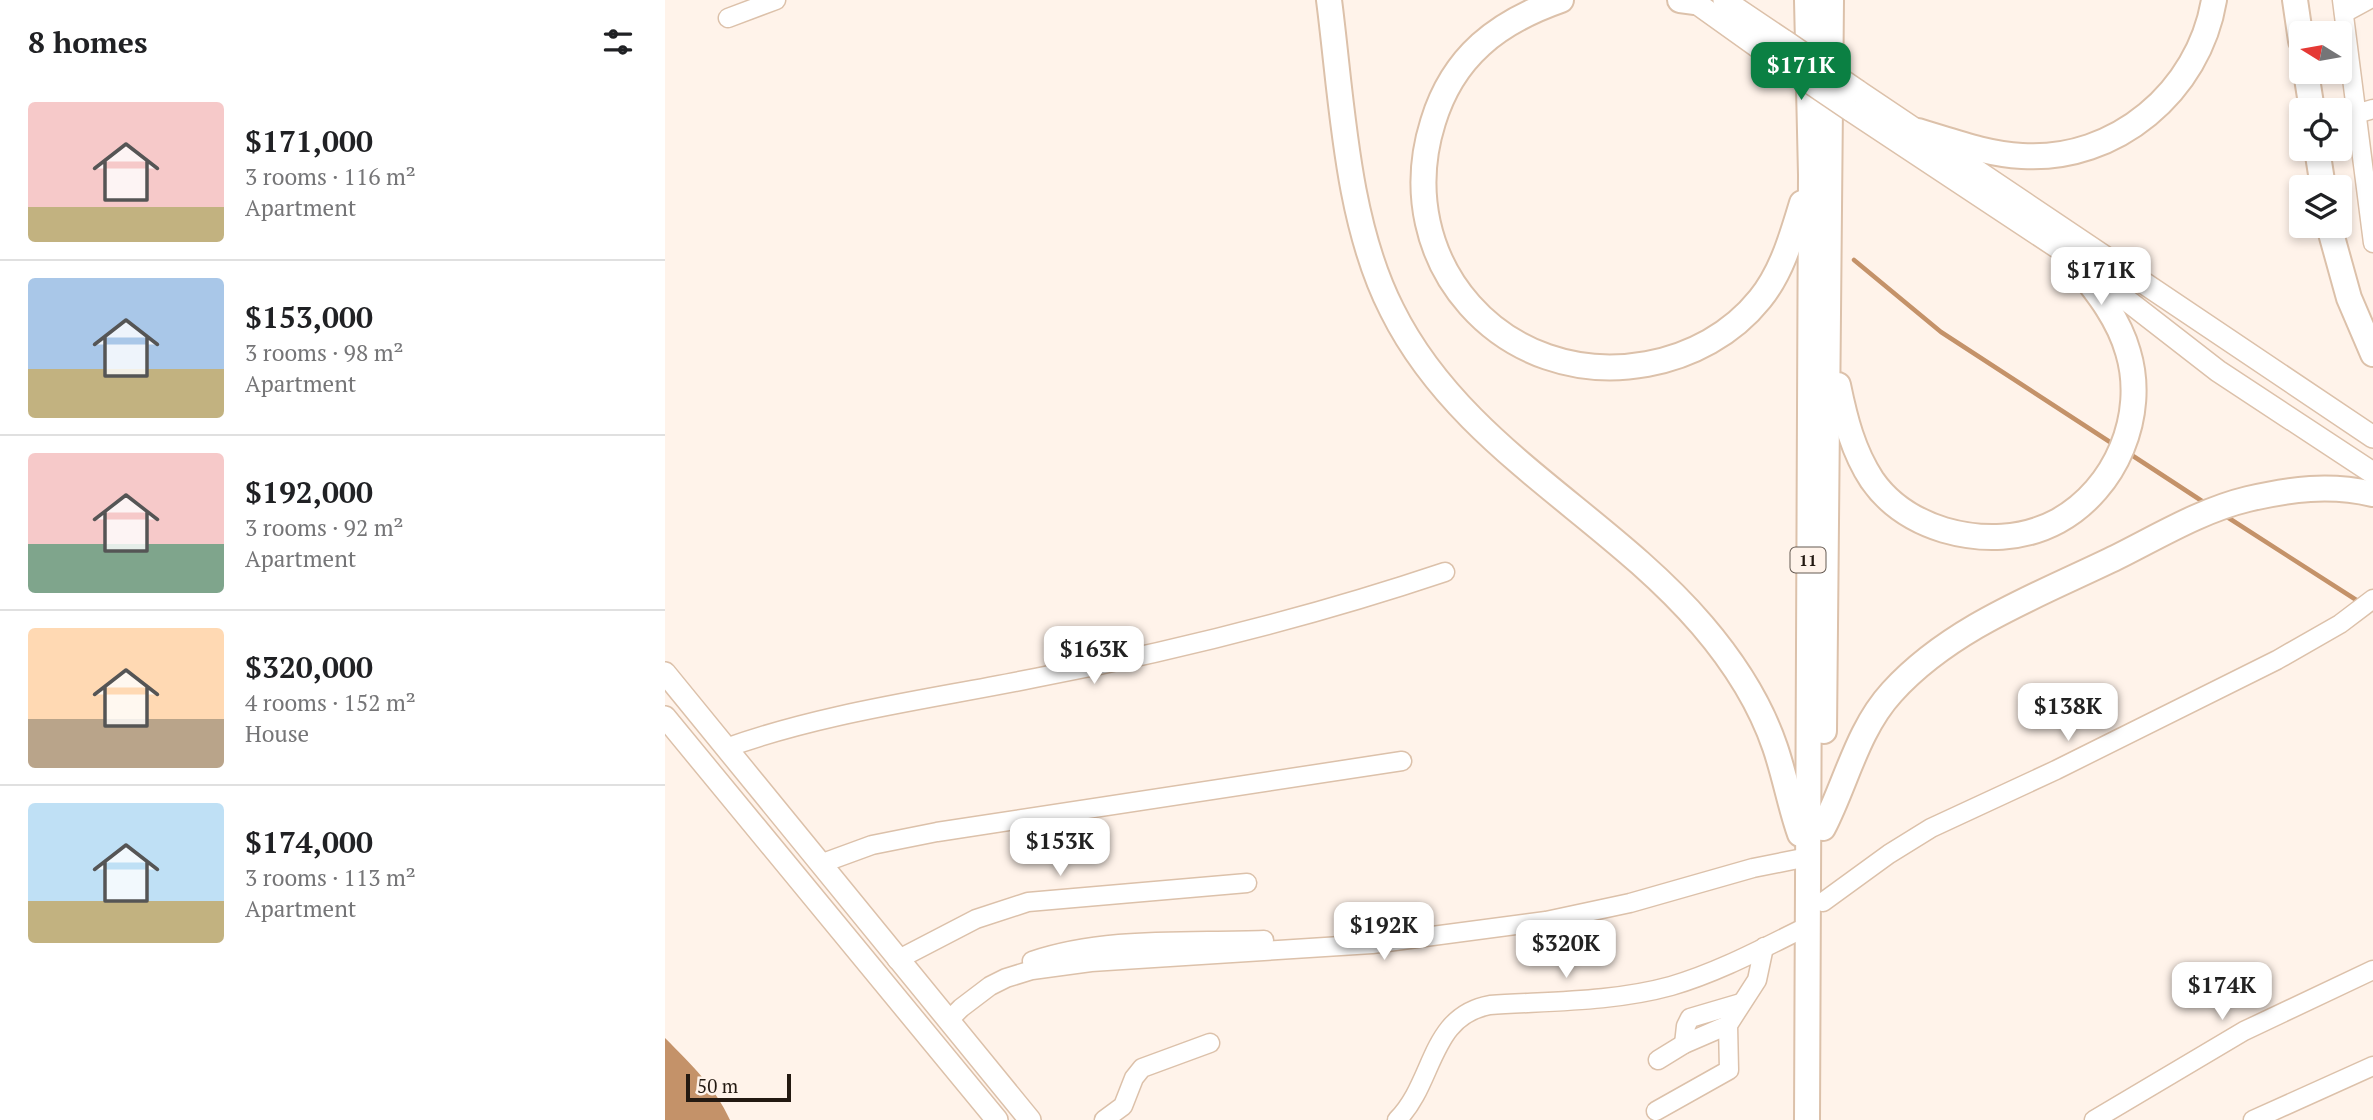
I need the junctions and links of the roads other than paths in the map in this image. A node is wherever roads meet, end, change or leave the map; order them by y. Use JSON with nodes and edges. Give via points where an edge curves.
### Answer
{"nodes":[{"id":1,"x":776,"y":0,"type":"edge"},
{"id":2,"x":1329,"y":0,"type":"edge"},
{"id":3,"x":1561,"y":0,"type":"edge"},
{"id":4,"x":1724,"y":0,"type":"edge"},
{"id":5,"x":1807,"y":0,"type":"edge"},
{"id":6,"x":1831,"y":0,"type":"edge"},
{"id":7,"x":2214,"y":0,"type":"edge"},
{"id":8,"x":2295,"y":0,"type":"edge"},
{"id":9,"x":2368,"y":0,"type":"edge"},
{"id":10,"x":1689,"y":1,"type":"edge"},
{"id":11,"x":2343,"y":7,"type":"edge"},
{"id":12,"x":728,"y":18,"type":"dead end"},
{"id":13,"x":2298,"y":21,"type":"edge"},
{"id":14,"x":1780,"y":50,"type":"junction"},
{"id":15,"x":1854,"y":101,"type":"junction"},
{"id":16,"x":2365,"y":111,"type":"edge"},
{"id":17,"x":1918,"y":131,"type":"junction"},
{"id":18,"x":1811,"y":175,"type":"junction"},
{"id":19,"x":2332,"y":238,"type":"edge"},
{"id":20,"x":2373,"y":243,"type":"edge"},
{"id":21,"x":2066,"y":253,"type":"junction"},
{"id":22,"x":1829,"y":347,"type":"junction"},
{"id":23,"x":2373,"y":354,"type":"edge"},
{"id":24,"x":2373,"y":437,"type":"edge"},
{"id":25,"x":2373,"y":473,"type":"edge"},
{"id":26,"x":2373,"y":494,"type":"edge"},
{"id":27,"x":1445,"y":572,"type":"dead end"},
{"id":28,"x":2373,"y":599,"type":"edge"},
{"id":29,"x":665,"y":673,"type":"edge"},
{"id":30,"x":665,"y":717,"type":"edge"},
{"id":31,"x":726,"y":748,"type":"junction"},
{"id":32,"x":1402,"y":761,"type":"dead end"},
{"id":33,"x":1823,"y":828,"type":"junction"},
{"id":34,"x":1807,"y":855,"type":"junction"},
{"id":35,"x":820,"y":864,"type":"junction"},
{"id":36,"x":1247,"y":883,"type":"dead end"},
{"id":37,"x":1823,"y":902,"type":"junction"},
{"id":38,"x":1808,"y":926,"type":"junction"},
{"id":39,"x":1310,"y":937,"type":"dead end"},
{"id":40,"x":1764,"y":947,"type":"junction"},
{"id":41,"x":897,"y":960,"type":"junction"},
{"id":42,"x":2373,"y":970,"type":"edge"},
{"id":43,"x":1006,"y":978,"type":"junction"},
{"id":44,"x":1741,"y":1003,"type":"junction"},
{"id":45,"x":948,"y":1021,"type":"junction"},
{"id":46,"x":1728,"y":1025,"type":"junction"},
{"id":47,"x":1210,"y":1043,"type":"dead end"},
{"id":48,"x":1684,"y":1044,"type":"junction"},
{"id":49,"x":1658,"y":1060,"type":"dead end"},
{"id":50,"x":2373,"y":1066,"type":"edge"},
{"id":51,"x":1656,"y":1111,"type":"dead end"},
{"id":52,"x":997,"y":1120,"type":"edge"},
{"id":53,"x":1030,"y":1120,"type":"edge"},
{"id":54,"x":1104,"y":1120,"type":"edge"},
{"id":55,"x":1397,"y":1120,"type":"edge"},
{"id":56,"x":1807,"y":1120,"type":"edge"},
{"id":57,"x":1821,"y":1120,"type":"edge"},
{"id":58,"x":2094,"y":1120,"type":"edge"},
{"id":59,"x":2253,"y":1120,"type":"edge"}],
"edges":[{"from":1,"to":12,"type":"street"},
{"from":2,"to":34,"type":"highway","via":[[1360,223],[1381,287],[1399,323],[1427,368],[1466,415],[1653,574],[1721,650],[1768,729]]},
{"from":3,"to":18,"type":"highway","via":[[1515,19],[1470,54],[1438,106],[1424,160],[1426,216],[1441,260],[1466,301],[1508,339],[1557,361],[1614,369],[1659,362],[1719,337],[1760,299],[1772,280],[1793,234]]},
{"from":4,"to":14,"type":"main road"},
{"from":5,"to":18,"type":"highway","number":"11"},
{"from":6,"to":22,"type":"highway","number":"11"},
{"from":7,"to":17,"type":"highway","via":[[2203,42],[2169,96],[2131,126],[2092,148],[2022,156]]},
{"from":8,"to":13,"type":"highway"},
{"from":9,"to":11,"type":"street"},
{"from":10,"to":14,"type":"main road"},
{"from":11,"to":16,"type":"street"},
{"from":14,"to":15,"type":"main road","bridge":true},
{"from":15,"to":17,"type":"main road"},
{"from":15,"to":21,"type":"main road"},
{"from":16,"to":20,"type":"street"},
{"from":17,"to":24,"type":"main road"},
{"from":18,"to":34,"type":"highway","number":"11"},
{"from":19,"to":23,"type":"highway","via":[[2349,298]]},
{"from":21,"to":22,"type":"highway","via":[[2107,307],[2122,335],[2133,375],[2131,417],[2121,451],[2103,481],[2057,522],[2010,537],[1978,537],[1909,516],[1889,500],[1859,457],[1847,428]]},
{"from":21,"to":25,"type":"main road","via":[[2218,371]]},
{"from":22,"to":33,"type":"highway","number":"11"},
{"from":26,"to":33,"type":"highway","via":[[2336,488],[2292,490],[2224,506],[1977,625],[1918,667],[1891,693],[1871,721]]},
{"from":27,"to":31,"type":"street","via":[[1233,636],[849,714]]},
{"from":28,"to":37,"type":"street","via":[[2340,624],[2245,677],[1931,828]]},
{"from":29,"to":31,"type":"main road"},
{"from":30,"to":52,"type":"main road"},
{"from":31,"to":35,"type":"main road"},
{"from":32,"to":35,"type":"street","via":[[937,832],[872,845]]},
{"from":33,"to":37,"type":"highway","number":"11"},
{"from":34,"to":38,"type":"highway","number":"11"},
{"from":34,"to":43,"type":"street","via":[[1546,921],[1344,947],[1068,964]]},
{"from":35,"to":41,"type":"main road"},
{"from":36,"to":41,"type":"street","via":[[1028,902],[976,919]]},
{"from":37,"to":57,"type":"highway","number":"11"},
{"from":38,"to":40,"type":"street"},
{"from":38,"to":56,"type":"highway","number":"11"},
{"from":39,"to":43,"type":"street","via":[[1093,947],[1026,963]]},
{"from":40,"to":44,"type":"street","via":[[1757,980]]},
{"from":40,"to":55,"type":"street","via":[[1703,975],[1648,991],[1472,1010],[1455,1020],[1443,1035],[1413,1102]]},
{"from":41,"to":45,"type":"main road"},
{"from":42,"to":58,"type":"street","via":[[2244,1031]]},
{"from":43,"to":45,"type":"street","via":[[975,996]]},
{"from":44,"to":46,"type":"street"},
{"from":44,"to":48,"type":"street","via":[[1691,1018]]},
{"from":45,"to":53,"type":"main road"},
{"from":46,"to":48,"type":"street"},
{"from":46,"to":51,"type":"street","via":[[1727,1073]]},
{"from":47,"to":54,"type":"street","via":[[1142,1068],[1123,1106]]},
{"from":48,"to":49,"type":"street"},
{"from":50,"to":59,"type":"street"}]}
